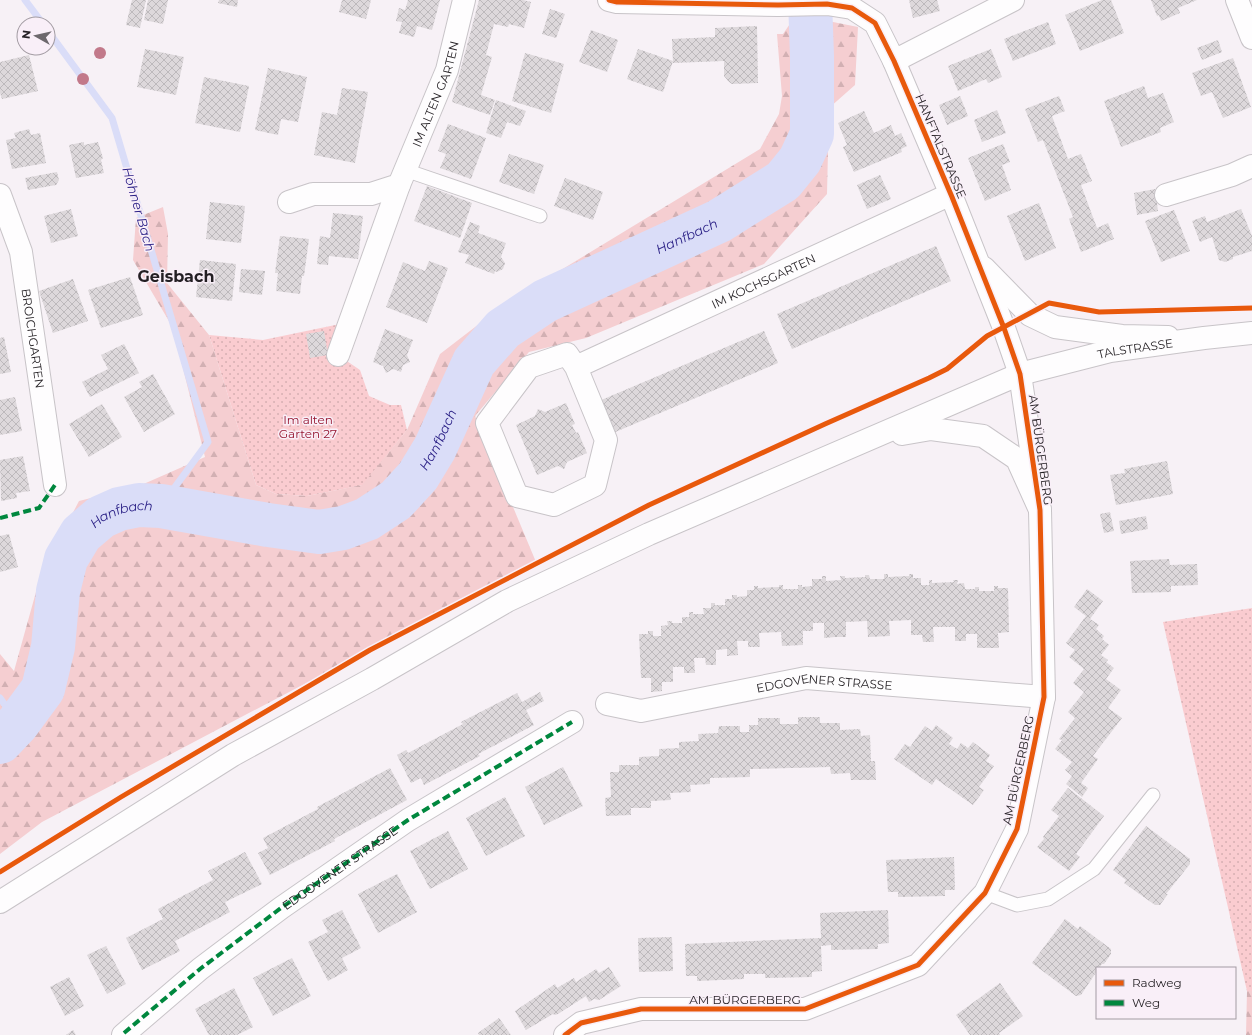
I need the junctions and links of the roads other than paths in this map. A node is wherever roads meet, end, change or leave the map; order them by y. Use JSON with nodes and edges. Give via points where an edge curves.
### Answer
{"nodes":[{"id":1,"x":464,"y":0,"type":"edge"},
{"id":2,"x":609,"y":0,"type":"edge"},
{"id":3,"x":1013,"y":0,"type":"edge"},
{"id":4,"x":1237,"y":0,"type":"edge"},
{"id":5,"x":784,"y":3,"type":"edge"},
{"id":6,"x":1252,"y":38,"type":"edge"},
{"id":7,"x":894,"y":61,"type":"junction"},
{"id":8,"x":1252,"y":166,"type":"edge"},
{"id":9,"x":402,"y":177,"type":"junction"},
{"id":10,"x":951,"y":194,"type":"junction"},
{"id":11,"x":0,"y":195,"type":"edge"},
{"id":12,"x":1166,"y":195,"type":"dead end"},
{"id":13,"x":289,"y":202,"type":"dead end"},
{"id":14,"x":540,"y":216,"type":"dead end"},
{"id":15,"x":977,"y":261,"type":"junction"},
{"id":16,"x":1252,"y":333,"type":"edge"},
{"id":17,"x":1204,"y":338,"type":"junction"},
{"id":18,"x":338,"y":355,"type":"dead end"},
{"id":19,"x":576,"y":367,"type":"junction"},
{"id":20,"x":1020,"y":374,"type":"junction"},
{"id":21,"x":868,"y":440,"type":"junction"},
{"id":22,"x":55,"y":485,"type":"dead end"},
{"id":23,"x":1040,"y":510,"type":"junction"},
{"id":24,"x":1044,"y":697,"type":"junction"},
{"id":25,"x":607,"y":704,"type":"dead end"},
{"id":26,"x":572,"y":722,"type":"dead end"},
{"id":27,"x":1153,"y":795,"type":"dead end"},
{"id":28,"x":985,"y":894,"type":"junction"},
{"id":29,"x":0,"y":902,"type":"edge"},
{"id":30,"x":123,"y":1035,"type":"edge"},
{"id":31,"x":565,"y":1035,"type":"edge"}],
"edges":[{"from":1,"to":9,"type":"street","name":"IM ALTEN GARTEN","via":[[447,70]]},
{"from":2,"to":5,"type":"street","name":"HANFTALSTRASSE"},
{"from":3,"to":7,"type":"street"},
{"from":4,"to":6,"type":"street"},
{"from":5,"to":7,"type":"street","name":"HANFTALSTRASSE","via":[[827,4],[852,8],[875,23]]},
{"from":7,"to":10,"type":"street","name":"HANFTALSTRASSE"},
{"from":8,"to":12,"type":"street","via":[[1232,175]]},
{"from":9,"to":13,"type":"street","via":[[371,194],[313,194]]},
{"from":9,"to":14,"type":"lane"},
{"from":9,"to":18,"type":"street","name":"IM ALTEN GARTEN"},
{"from":10,"to":15,"type":"street","name":"HANFTALSTRASSE"},
{"from":10,"to":19,"type":"street","name":"IM KOCHSGARTEN"},
{"from":11,"to":22,"type":"street","name":"BROICHGARTEN","via":[[21,252]]},
{"from":15,"to":17,"type":"street","name":"HANFTALSTRASSE","via":[[1030,315],[1055,327],[1122,336]]},
{"from":15,"to":20,"type":"street","name":"HANFTALSTRASSE"},
{"from":16,"to":17,"type":"street","name":"TALSTRASSE"},
{"from":17,"to":20,"type":"street","name":"TALSTRASSE","via":[[1110,351]]},
{"from":19,"to":19,"type":"street","via":[[606,440],[595,485],[554,505],[517,496],[487,423],[529,367],[567,354]]},
{"from":20,"to":21,"type":"street","name":"TALSTRASSE"},
{"from":20,"to":23,"type":"street","name":"AM BÜRGERBERG"},
{"from":21,"to":23,"type":"street","name":"AM BÜRGERBERG","via":[[931,429],[983,436],[1016,459]]},
{"from":21,"to":29,"type":"street","via":[[650,534],[507,601],[233,755]]},
{"from":23,"to":24,"type":"street","name":"AM BÜRGERBERG"},
{"from":24,"to":25,"type":"street","name":"EDGOVENER STRASSE","via":[[806,678],[641,711]]},
{"from":24,"to":28,"type":"street","name":"AM BÜRGERBERG","via":[[1017,829]]},
{"from":26,"to":30,"type":"street","name":"EDGOVENER STRASSE","via":[[408,820],[281,908],[200,968]]},
{"from":27,"to":28,"type":"lane","via":[[1094,869],[1048,899],[1017,904]]},
{"from":28,"to":31,"type":"street","name":"AM BÜRGERBERG","via":[[918,965],[805,1009],[641,1009],[581,1023]]}]}
